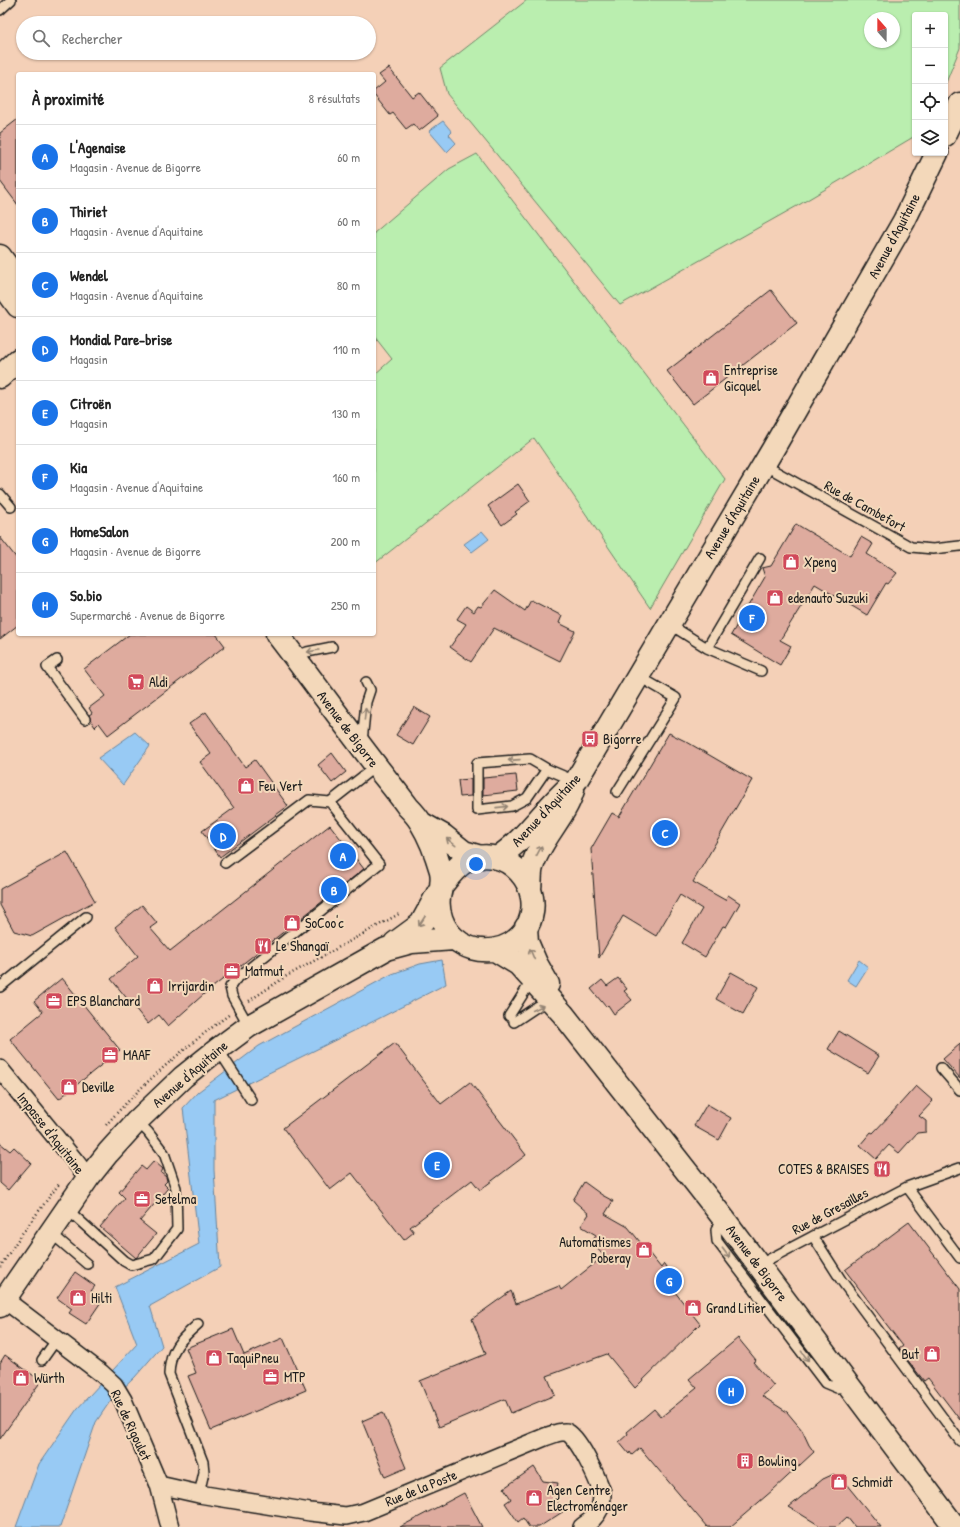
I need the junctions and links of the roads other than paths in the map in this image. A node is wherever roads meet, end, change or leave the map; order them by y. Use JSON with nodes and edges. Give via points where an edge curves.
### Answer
{"nodes":[{"id":1,"x":11,"y":0,"type":"edge"},
{"id":2,"x":0,"y":10,"type":"edge"},
{"id":3,"x":960,"y":104,"type":"edge"},
{"id":4,"x":948,"y":129,"type":"edge"},
{"id":5,"x":935,"y":156,"type":"edge"},
{"id":6,"x":0,"y":256,"type":"edge"},
{"id":7,"x":0,"y":271,"type":"edge"},
{"id":8,"x":16,"y":278,"type":"edge"},
{"id":9,"x":0,"y":281,"type":"edge"},
{"id":10,"x":16,"y":291,"type":"edge"},
{"id":11,"x":16,"y":303,"type":"edge"},
{"id":12,"x":16,"y":362,"type":"edge"},
{"id":13,"x":0,"y":377,"type":"edge"},
{"id":14,"x":764,"y":465,"type":"junction"},
{"id":15,"x":0,"y":494,"type":"edge"},
{"id":16,"x":11,"y":507,"type":"dead end"},
{"id":17,"x":960,"y":546,"type":"edge"},
{"id":18,"x":760,"y":558,"type":"dead end"},
{"id":19,"x":669,"y":624,"type":"junction"},
{"id":20,"x":278,"y":636,"type":"edge"},
{"id":21,"x":332,"y":647,"type":"dead end"},
{"id":22,"x":707,"y":648,"type":"junction"},
{"id":23,"x":294,"y":657,"type":"junction"},
{"id":24,"x":57,"y":660,"type":"dead end"},
{"id":25,"x":760,"y":671,"type":"dead end"},
{"id":26,"x":638,"y":676,"type":"junction"},
{"id":27,"x":366,"y":682,"type":"dead end"},
{"id":28,"x":85,"y":719,"type":"dead end"},
{"id":29,"x":362,"y":748,"type":"junction"},
{"id":30,"x":376,"y":766,"type":"junction"},
{"id":31,"x":547,"y":769,"type":"junction"},
{"id":32,"x":576,"y":781,"type":"junction"},
{"id":33,"x":617,"y":792,"type":"dead end"},
{"id":34,"x":330,"y":802,"type":"junction"},
{"id":35,"x":421,"y":823,"type":"junction"},
{"id":36,"x":489,"y":858,"type":"junction"},
{"id":37,"x":225,"y":863,"type":"dead end"},
{"id":38,"x":442,"y":886,"type":"junction"},
{"id":39,"x":530,"y":889,"type":"junction"},
{"id":40,"x":86,"y":917,"type":"dead end"},
{"id":41,"x":526,"y":927,"type":"junction"},
{"id":42,"x":454,"y":939,"type":"junction"},
{"id":43,"x":386,"y":949,"type":"junction"},
{"id":44,"x":495,"y":950,"type":"junction"},
{"id":45,"x":532,"y":980,"type":"junction"},
{"id":46,"x":0,"y":987,"type":"edge"},
{"id":47,"x":559,"y":1008,"type":"junction"},
{"id":48,"x":249,"y":1026,"type":"junction"},
{"id":49,"x":218,"y":1049,"type":"junction"},
{"id":50,"x":941,"y":1068,"type":"dead end"},
{"id":51,"x":0,"y":1069,"type":"edge"},
{"id":52,"x":960,"y":1090,"type":"edge"},
{"id":53,"x":251,"y":1100,"type":"dead end"},
{"id":54,"x":137,"y":1121,"type":"junction"},
{"id":55,"x":960,"y":1168,"type":"edge"},
{"id":56,"x":88,"y":1178,"type":"junction"},
{"id":57,"x":907,"y":1187,"type":"junction"},
{"id":58,"x":67,"y":1209,"type":"junction"},
{"id":59,"x":724,"y":1219,"type":"junction"},
{"id":60,"x":51,"y":1232,"type":"junction"},
{"id":61,"x":813,"y":1236,"type":"junction"},
{"id":62,"x":960,"y":1258,"type":"edge"},
{"id":63,"x":87,"y":1264,"type":"dead end"},
{"id":64,"x":758,"y":1265,"type":"junction"},
{"id":65,"x":2,"y":1303,"type":"edge"},
{"id":66,"x":198,"y":1324,"type":"dead end"},
{"id":67,"x":57,"y":1339,"type":"junction"},
{"id":68,"x":42,"y":1360,"type":"dead end"},
{"id":69,"x":850,"y":1387,"type":"junction"},
{"id":70,"x":960,"y":1441,"type":"edge"},
{"id":71,"x":159,"y":1485,"type":"junction"},
{"id":72,"x":199,"y":1494,"type":"junction"},
{"id":73,"x":955,"y":1526,"type":"edge"},
{"id":74,"x":170,"y":1527,"type":"edge"},
{"id":75,"x":582,"y":1527,"type":"edge"}],
"edges":[{"from":1,"to":2,"type":"lane"},
{"from":3,"to":4,"type":"street"},
{"from":5,"to":14,"type":"street","name":"Avenue d'Aquitaine","via":[[904,221]]},
{"from":6,"to":8,"type":"street"},
{"from":7,"to":10,"type":"street"},
{"from":9,"to":11,"type":"street"},
{"from":12,"to":13,"type":"street"},
{"from":14,"to":17,"type":"lane","name":"Rue de Cambefort","via":[[911,547],[933,549]]},
{"from":14,"to":19,"type":"street","name":"Avenue d'Aquitaine"},
{"from":15,"to":16,"type":"lane"},
{"from":18,"to":22,"type":"lane"},
{"from":19,"to":22,"type":"lane"},
{"from":19,"to":26,"type":"street","name":"Avenue d'Aquitaine"},
{"from":20,"to":23,"type":"street","name":"Avenue de Bigorre"},
{"from":21,"to":23,"type":"lane","one_way":true},
{"from":22,"to":25,"type":"lane"},
{"from":23,"to":29,"type":"street","name":"Avenue de Bigorre"},
{"from":24,"to":28,"type":"lane","via":[[47,667]]},
{"from":26,"to":32,"type":"street","name":"Avenue d'Aquitaine"},
{"from":26,"to":33,"type":"lane","via":[[676,698]]},
{"from":29,"to":27,"type":"lane","one_way":true,"via":[[366,702],[370,690]]},
{"from":29,"to":30,"type":"street","name":"Avenue de Bigorre"},
{"from":30,"to":34,"type":"lane"},
{"from":30,"to":35,"type":"street","name":"Avenue de Bigorre"},
{"from":31,"to":31,"type":"lane","one_way":true,"via":[[530,759],[477,763],[477,810],[512,806],[527,798]]},
{"from":31,"to":32,"type":"lane"},
{"from":32,"to":36,"type":"street","name":"Avenue d'Aquitaine","via":[[505,853]]},
{"from":39,"to":32,"type":"street","one_way":true,"via":[[531,868],[559,821]]},
{"from":34,"to":37,"type":"lane","via":[[309,800]]},
{"from":34,"to":48,"type":"lane","via":[[379,864],[235,980],[230,987],[232,996]]},
{"from":36,"to":35,"type":"street","name":"Avenue de Bigorre","one_way":true,"via":[[464,852],[444,836]]},
{"from":35,"to":38,"type":"street","name":"Avenue de Bigorre","via":[[441,871]]},
{"from":36,"to":38,"type":"street","via":[[467,861],[454,869]]},
{"from":36,"to":39,"type":"street","via":[[511,864],[523,875]]},
{"from":38,"to":42,"type":"street","via":[[439,909],[442,920]]},
{"from":38,"to":43,"type":"street","one_way":true,"via":[[421,924]]},
{"from":39,"to":41,"type":"street","via":[[533,902]]},
{"from":40,"to":46,"type":"lane"},
{"from":41,"to":44,"type":"street","via":[[508,945]]},
{"from":47,"to":41,"type":"street","name":"Avenue de Bigorre","one_way":true,"via":[[527,942]]},
{"from":42,"to":43,"type":"street","name":"Avenue d'Aquitaine","via":[[412,942]]},
{"from":42,"to":44,"type":"street","via":[[466,947],[480,951]]},
{"from":43,"to":48,"type":"street","name":"Avenue d'Aquitaine"},
{"from":44,"to":45,"type":"street","name":"Avenue de Bigorre","via":[[518,964]]},
{"from":45,"to":47,"type":"street","name":"Avenue de Bigorre"},
{"from":45,"to":47,"type":"lane","one_way":true,"via":[[512,1019],[545,1004]]},
{"from":47,"to":59,"type":"street","name":"Avenue de Bigorre"},
{"from":48,"to":49,"type":"street","name":"Avenue d'Aquitaine"},
{"from":49,"to":53,"type":"lane"},
{"from":49,"to":54,"type":"street","name":"Avenue d'Aquitaine","via":[[183,1077]]},
{"from":50,"to":52,"type":"lane"},
{"from":51,"to":56,"type":"street","name":"Impasse d'Aquitaine"},
{"from":54,"to":56,"type":"street","name":"Avenue d'Aquitaine"},
{"from":54,"to":58,"type":"lane","via":[[164,1153],[176,1188],[177,1229],[154,1259],[131,1265],[124,1261]]},
{"from":55,"to":57,"type":"lane","name":"Rue de Gresailles"},
{"from":56,"to":58,"type":"street","name":"Avenue d'Aquitaine"},
{"from":57,"to":61,"type":"lane","name":"Rue de Gresailles"},
{"from":57,"to":62,"type":"lane"},
{"from":58,"to":60,"type":"street","name":"Avenue d'Aquitaine"},
{"from":59,"to":64,"type":"street","name":"Avenue de Bigorre"},
{"from":59,"to":69,"type":"lane","one_way":true,"via":[[716,1230],[717,1241],[825,1384],[838,1388]]},
{"from":60,"to":63,"type":"lane"},
{"from":60,"to":65,"type":"street","name":"Avenue d'Aquitaine"},
{"from":61,"to":64,"type":"lane","name":"Rue de Gresailles"},
{"from":61,"to":70,"type":"lane","via":[[841,1280]]},
{"from":64,"to":69,"type":"street","name":"Avenue de Bigorre"},
{"from":65,"to":67,"type":"street","name":"Rue de Rigoulet"},
{"from":66,"to":72,"type":"lane","via":[[180,1340],[170,1362],[169,1374],[203,1462],[204,1472]]},
{"from":67,"to":68,"type":"lane"},
{"from":67,"to":71,"type":"street","name":"Rue de Rigoulet","via":[[114,1385],[123,1400]]},
{"from":69,"to":73,"type":"street","name":"Avenue de Bigorre"},
{"from":71,"to":72,"type":"street","name":"Rue de la Poste"},
{"from":71,"to":74,"type":"street","name":"Rue de Rigoulet"},
{"from":72,"to":75,"type":"street","name":"Rue de la Poste","via":[[346,1516],[364,1512],[545,1437],[566,1432],[578,1443],[602,1494],[598,1512]]}]}
